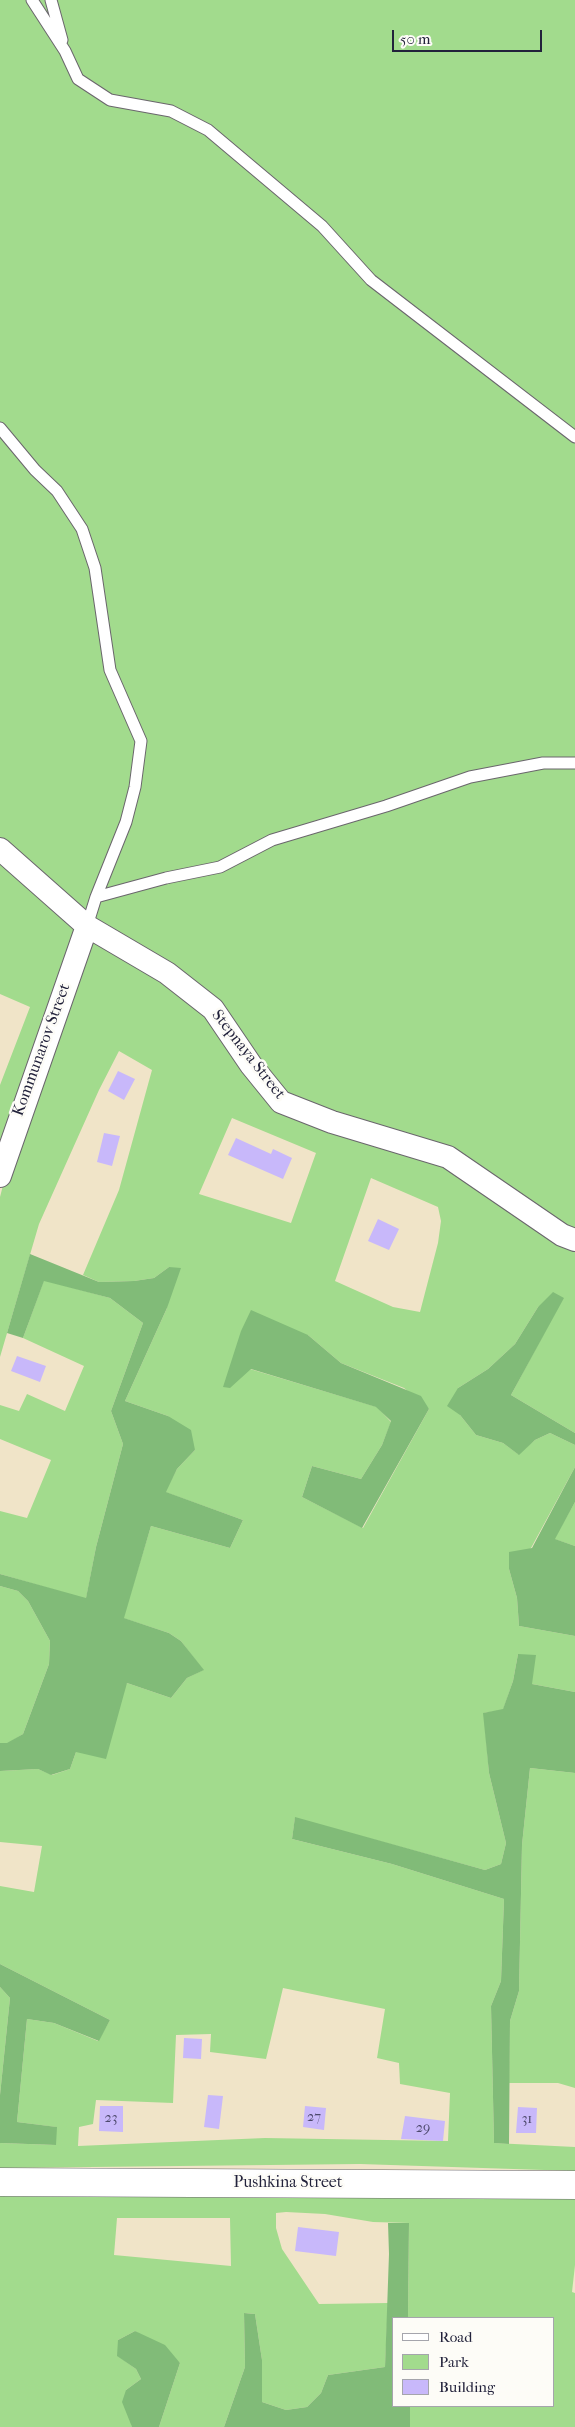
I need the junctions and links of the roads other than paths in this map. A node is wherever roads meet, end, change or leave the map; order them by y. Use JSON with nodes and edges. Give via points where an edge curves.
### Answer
{"nodes":[{"id":1,"x":32,"y":0,"type":"edge"},
{"id":2,"x":51,"y":0,"type":"edge"},
{"id":3,"x":65,"y":51,"type":"junction"},
{"id":4,"x":0,"y":428,"type":"edge"},
{"id":5,"x":575,"y":437,"type":"edge"},
{"id":6,"x":575,"y":763,"type":"edge"},
{"id":7,"x":0,"y":849,"type":"edge"},
{"id":8,"x":96,"y":897,"type":"junction"},
{"id":9,"x":87,"y":926,"type":"junction"},
{"id":10,"x":0,"y":1176,"type":"edge"},
{"id":11,"x":575,"y":1240,"type":"edge"},
{"id":12,"x":0,"y":2182,"type":"edge"},
{"id":13,"x":575,"y":2185,"type":"edge"}],
"edges":[{"from":1,"to":3,"type":"lane"},
{"from":2,"to":3,"type":"lane"},
{"from":3,"to":5,"type":"lane","via":[[78,79],[110,100],[171,111],[208,130],[322,226],[371,280]]},
{"from":4,"to":8,"type":"lane","via":[[35,470],[58,491],[82,530],[95,568],[110,670],[141,740],[135,787],[126,822]]},
{"from":6,"to":8,"type":"lane","via":[[543,763],[470,777],[272,840],[220,867]]},
{"from":7,"to":9,"type":"street","name":"Stepnaya Street"},
{"from":8,"to":9,"type":"lane"},
{"from":9,"to":10,"type":"street","name":"Kommunarov Street"},
{"from":9,"to":11,"type":"street","name":"Stepnaya Street","via":[[167,973],[213,1009],[281,1102],[332,1122],[448,1157],[562,1235]]},
{"from":12,"to":13,"type":"street","name":"Pushkina Street"}]}
